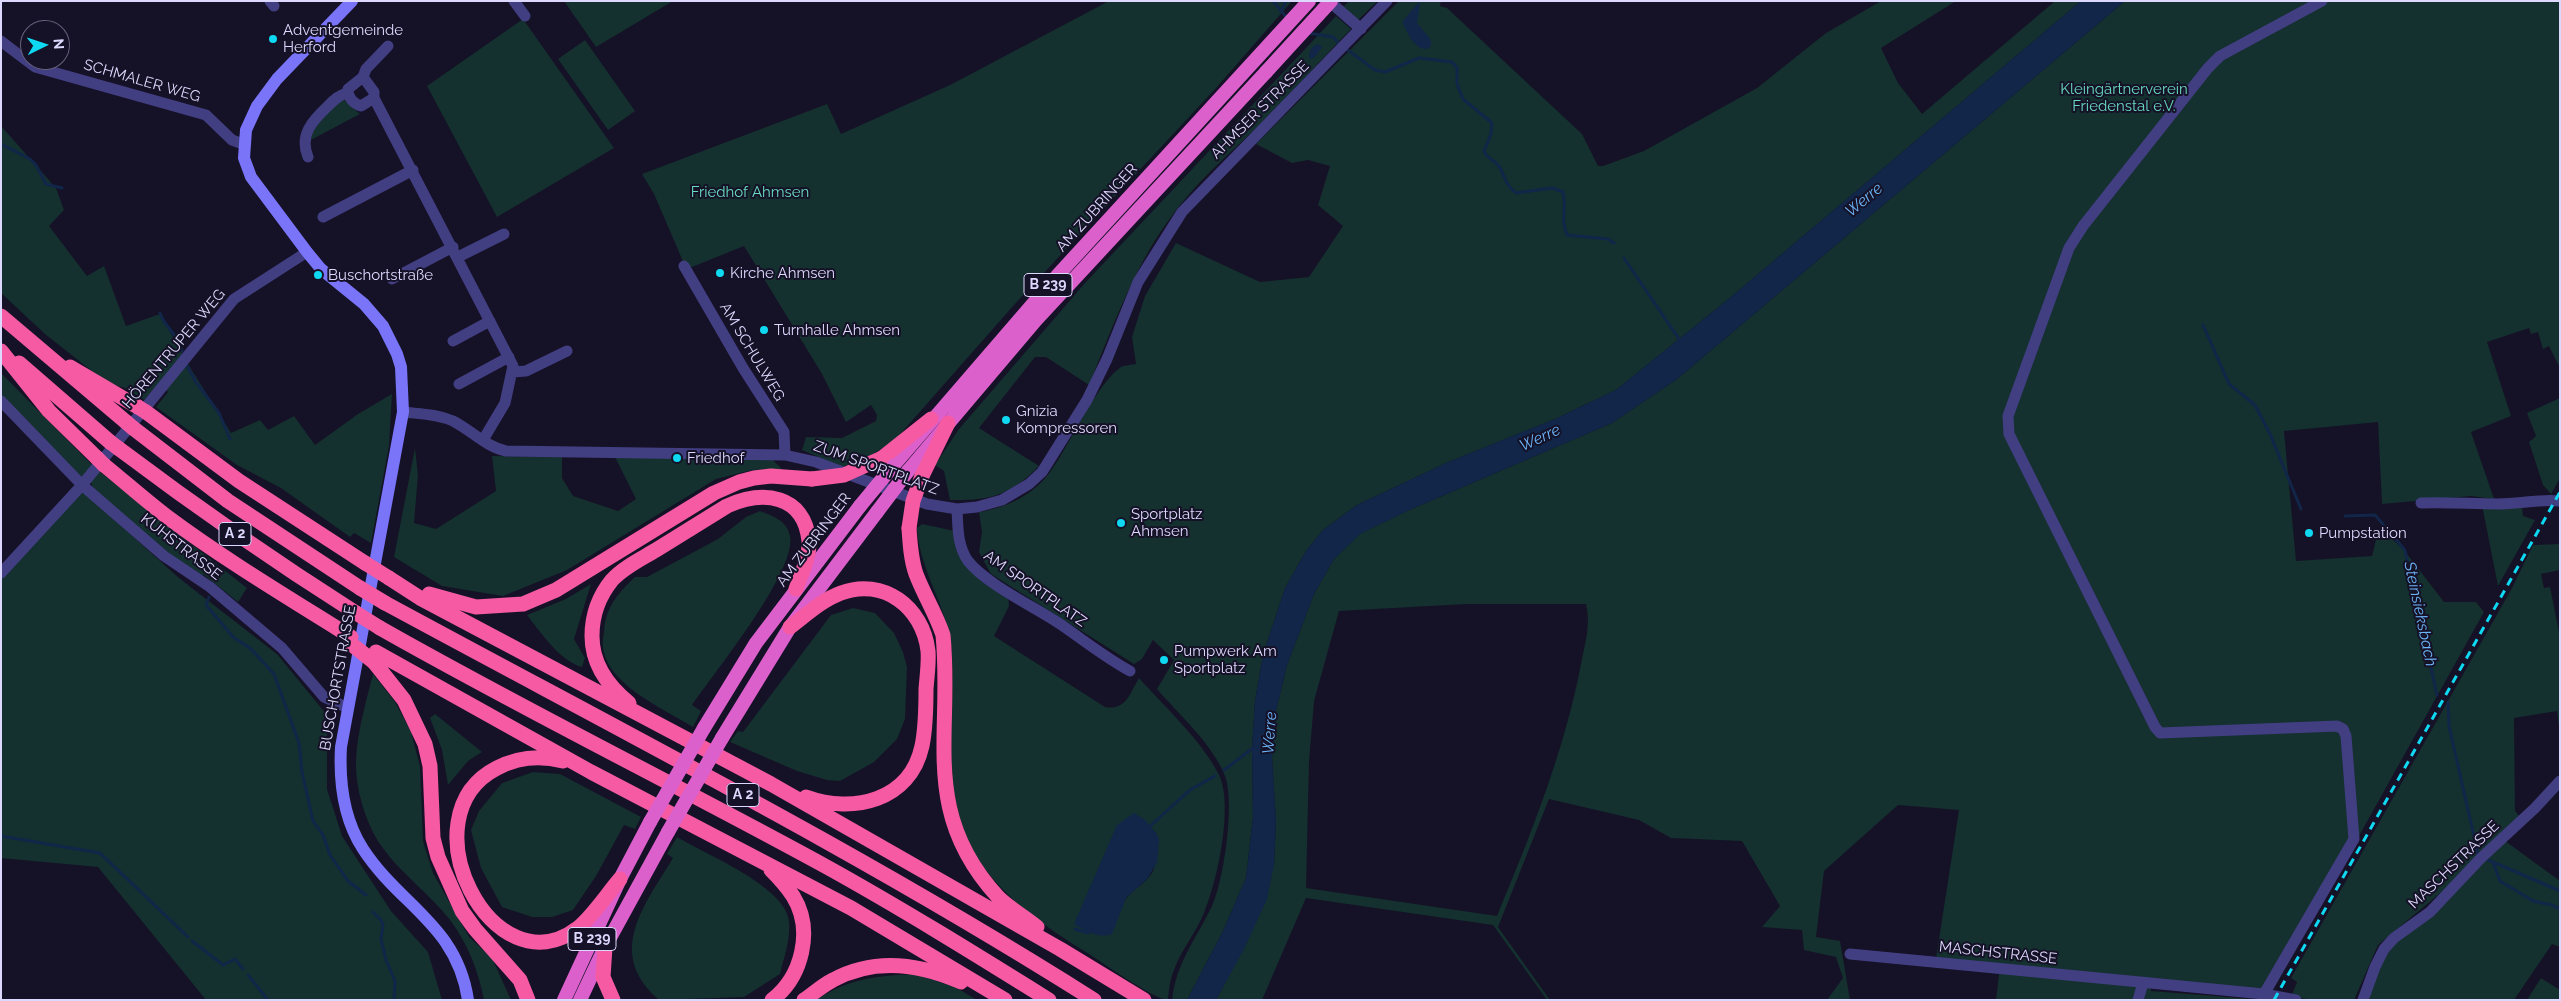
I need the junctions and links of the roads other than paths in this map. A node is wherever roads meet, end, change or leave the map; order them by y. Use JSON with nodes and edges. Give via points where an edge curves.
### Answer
{"nodes":[{"id":1,"x":352,"y":1,"type":"edge"},
{"id":2,"x":514,"y":1,"type":"edge"},
{"id":3,"x":1309,"y":1,"type":"edge"},
{"id":4,"x":1330,"y":1,"type":"edge"},
{"id":5,"x":1387,"y":1,"type":"edge"},
{"id":6,"x":2322,"y":1,"type":"edge"},
{"id":7,"x":524,"y":16,"type":"dead end"},
{"id":8,"x":1358,"y":32,"type":"junction"},
{"id":9,"x":1,"y":41,"type":"edge"},
{"id":10,"x":388,"y":46,"type":"dead end"},
{"id":11,"x":364,"y":77,"type":"junction"},
{"id":12,"x":347,"y":93,"type":"junction"},
{"id":13,"x":374,"y":98,"type":"junction"},
{"id":14,"x":243,"y":144,"type":"junction"},
{"id":15,"x":308,"y":158,"type":"dead end"},
{"id":16,"x":413,"y":170,"type":"junction"},
{"id":17,"x":1182,"y":212,"type":"joint"},
{"id":18,"x":323,"y":216,"type":"dead end"},
{"id":19,"x":504,"y":234,"type":"dead end"},
{"id":20,"x":306,"y":252,"type":"junction"},
{"id":21,"x":455,"y":252,"type":"junction"},
{"id":22,"x":684,"y":266,"type":"dead end"},
{"id":23,"x":392,"y":279,"type":"dead end"},
{"id":24,"x":1,"y":316,"type":"edge"},
{"id":25,"x":490,"y":321,"type":"junction"},
{"id":26,"x":453,"y":341,"type":"dead end"},
{"id":27,"x":29,"y":342,"type":"junction"},
{"id":28,"x":1,"y":349,"type":"edge"},
{"id":29,"x":567,"y":351,"type":"dead end"},
{"id":30,"x":509,"y":357,"type":"junction"},
{"id":31,"x":513,"y":372,"type":"junction"},
{"id":32,"x":459,"y":384,"type":"dead end"},
{"id":33,"x":1,"y":401,"type":"edge"},
{"id":34,"x":403,"y":412,"type":"junction"},
{"id":35,"x":931,"y":419,"type":"joint"},
{"id":36,"x":948,"y":423,"type":"joint"},
{"id":37,"x":484,"y":440,"type":"junction"},
{"id":38,"x":785,"y":455,"type":"junction"},
{"id":39,"x":888,"y":462,"type":"junction"},
{"id":40,"x":915,"y":474,"type":"junction"},
{"id":41,"x":82,"y":485,"type":"junction"},
{"id":42,"x":2560,"y":502,"type":"edge"},
{"id":43,"x":2421,"y":503,"type":"dead end"},
{"id":44,"x":958,"y":509,"type":"junction"},
{"id":45,"x":1,"y":573,"type":"edge"},
{"id":46,"x":389,"y":578,"type":"junction"},
{"id":47,"x":796,"y":589,"type":"junction"},
{"id":48,"x":790,"y":627,"type":"junction"},
{"id":49,"x":375,"y":657,"type":"junction"},
{"id":50,"x":1130,"y":671,"type":"dead end"},
{"id":51,"x":348,"y":708,"type":"junction"},
{"id":52,"x":652,"y":722,"type":"junction"},
{"id":53,"x":591,"y":772,"type":"junction"},
{"id":54,"x":2560,"y":781,"type":"edge"},
{"id":55,"x":770,"y":784,"type":"junction"},
{"id":56,"x":763,"y":862,"type":"junction"},
{"id":57,"x":620,"y":879,"type":"junction"},
{"id":58,"x":605,"y":947,"type":"junction"},
{"id":59,"x":1060,"y":949,"type":"junction"},
{"id":60,"x":1850,"y":954,"type":"dead end"},
{"id":61,"x":2143,"y":983,"type":"junction"},
{"id":62,"x":2264,"y":994,"type":"junction"},
{"id":63,"x":1000,"y":997,"type":"edge"},
{"id":64,"x":468,"y":1000,"type":"edge"},
{"id":65,"x":528,"y":1000,"type":"edge"},
{"id":66,"x":564,"y":1000,"type":"edge"},
{"id":67,"x":580,"y":1000,"type":"edge"},
{"id":68,"x":613,"y":1000,"type":"edge"},
{"id":69,"x":772,"y":1000,"type":"edge"},
{"id":70,"x":804,"y":1000,"type":"edge"},
{"id":71,"x":1049,"y":1000,"type":"edge"},
{"id":72,"x":1094,"y":1000,"type":"edge"},
{"id":73,"x":1144,"y":1000,"type":"edge"},
{"id":74,"x":2138,"y":1000,"type":"edge"},
{"id":75,"x":2296,"y":1000,"type":"edge"},
{"id":76,"x":2363,"y":1000,"type":"edge"}],
"edges":[{"from":1,"to":14,"type":"main road","name":"BUSCHORTSTRASSE","via":[[268,91],[251,116]]},
{"from":2,"to":7,"type":"street"},
{"from":3,"to":35,"type":"highway","name":"AM ZUBRINGER","number":"B 239","via":[[1167,154]]},
{"from":4,"to":8,"type":"street"},
{"from":4,"to":36,"type":"highway","name":"AM ZUBRINGER","number":"B 239","bridge":true,"via":[[1036,320]]},
{"from":5,"to":8,"type":"street","name":"AHMSER STRASSE"},
{"from":6,"to":62,"type":"street","via":[[2220,56],[2083,226],[2069,248],[2008,416],[2018,452],[2160,733],[2337,726],[2343,729],[2354,840]]},
{"from":8,"to":17,"type":"street","name":"AHMSER STRASSE"},
{"from":9,"to":14,"type":"street","name":"SCHMALER WEG","via":[[35,66],[206,115],[232,140]]},
{"from":10,"to":11,"type":"street","via":[[366,69]]},
{"from":11,"to":12,"type":"street"},
{"from":11,"to":13,"type":"street","via":[[374,92]]},
{"from":12,"to":13,"type":"street","via":[[361,106]]},
{"from":12,"to":15,"type":"street","via":[[340,95],[312,121],[304,142]]},
{"from":13,"to":16,"type":"street"},
{"from":14,"to":20,"type":"main road","name":"BUSCHORTSTRASSE","via":[[245,164],[252,177]]},
{"from":16,"to":18,"type":"street"},
{"from":16,"to":21,"type":"street"},
{"from":17,"to":44,"type":"street","name":"ZUM SPORTPLATZ","via":[[1138,282],[1087,400],[1042,472],[1030,484],[1002,500]]},
{"from":19,"to":21,"type":"street"},
{"from":20,"to":34,"type":"main road","name":"BUSCHORTSTRASSE","via":[[321,269],[364,304],[383,326],[401,368]]},
{"from":20,"to":41,"type":"street","name":"HÖRENTRUPER WEG","via":[[234,299]]},
{"from":21,"to":23,"type":"street"},
{"from":21,"to":25,"type":"street"},
{"from":22,"to":38,"type":"street","name":"AM SCHULWEG","via":[[784,432]]},
{"from":24,"to":27,"type":"highway","number":"A 2"},
{"from":25,"to":26,"type":"street"},
{"from":25,"to":30,"type":"street"},
{"from":27,"to":46,"type":"highway","bridge":true,"via":[[142,410],[239,481]]},
{"from":27,"to":72,"type":"highway","number":"A 2","bridge":true,"via":[[228,501],[360,588],[884,873]]},
{"from":28,"to":49,"type":"highway","bridge":true,"via":[[49,411],[101,462],[166,516]]},
{"from":28,"to":71,"type":"highway","number":"A 2","bridge":true,"via":[[114,445],[260,551],[380,628],[826,866]]},
{"from":29,"to":31,"type":"street","via":[[526,371]]},
{"from":30,"to":31,"type":"street"},
{"from":30,"to":32,"type":"street"},
{"from":31,"to":37,"type":"street","via":[[505,403]]},
{"from":33,"to":41,"type":"street","name":"KUHSTRASSE"},
{"from":34,"to":37,"type":"street","name":"ZUM SPORTPLATZ","via":[[442,417]]},
{"from":34,"to":51,"type":"main road","name":"BUSCHORTSTRASSE"},
{"from":35,"to":39,"type":"highway"},
{"from":36,"to":40,"type":"highway"},
{"from":37,"to":38,"type":"street","name":"ZUM SPORTPLATZ","via":[[506,451]]},
{"from":38,"to":44,"type":"street","name":"ZUM SPORTPLATZ","via":[[816,462],[927,504]]},
{"from":39,"to":46,"type":"highway","bridge":true,"via":[[844,475],[812,479],[771,476],[731,486],[714,493],[556,590],[523,604],[476,607],[448,601]]},
{"from":39,"to":47,"type":"highway","name":"AM ZUBRINGER","number":"B 239","bridge":true,"via":[[860,506]]},
{"from":40,"to":48,"type":"highway","number":"B 239","bridge":true,"via":[[877,512]]},
{"from":40,"to":59,"type":"highway","bridge":true,"via":[[909,528],[912,560],[943,635],[943,773],[952,820],[972,862],[998,898],[1049,936]]},
{"from":41,"to":45,"type":"street","name":"HÖRENTRUPER WEG"},
{"from":41,"to":51,"type":"street","name":"KUHSTRASSE","via":[[164,556],[210,588],[282,648],[324,697]]},
{"from":42,"to":43,"type":"street"},
{"from":44,"to":50,"type":"street","name":"AM SPORTPLATZ","via":[[960,544],[969,562],[1106,658]]},
{"from":46,"to":52,"type":"highway","via":[[420,598]]},
{"from":47,"to":52,"type":"highway","via":[[808,554],[805,527],[799,514],[789,505],[760,496],[727,506],[628,566],[613,580],[596,608],[592,646],[597,665],[607,682]]},
{"from":47,"to":57,"type":"highway","name":"AM ZUBRINGER","number":"B 239","bridge":true,"via":[[756,643],[704,728]]},
{"from":48,"to":55,"type":"highway","via":[[823,602],[858,589],[891,594],[905,604],[918,618],[928,651],[925,726],[922,748],[914,765],[902,782],[877,799],[858,804],[823,803]]},
{"from":48,"to":58,"type":"highway","number":"B 239","bridge":true,"via":[[722,738]]},
{"from":49,"to":53,"type":"highway"},
{"from":49,"to":65,"type":"highway","via":[[404,700],[424,744],[430,766],[433,838],[462,911],[520,980]]},
{"from":51,"to":64,"type":"main road","name":"BUSCHORTSTRASSE","via":[[340,770],[341,792],[354,834],[385,876],[427,917],[451,949],[461,971]]},
{"from":52,"to":55,"type":"highway"},
{"from":53,"to":56,"type":"highway"},
{"from":53,"to":57,"type":"highway","via":[[561,760],[528,758],[509,762],[487,773],[474,785],[459,812],[456,831],[461,866],[487,918],[511,935],[529,941],[562,937],[579,928]]},
{"from":54,"to":76,"type":"street","name":"MASCHSTRASSE","via":[[2480,858],[2430,912],[2394,938],[2375,967]]},
{"from":55,"to":59,"type":"highway"},
{"from":56,"to":63,"type":"highway","via":[[859,913]]},
{"from":56,"to":69,"type":"highway","via":[[795,898],[804,940],[800,961],[791,980]]},
{"from":57,"to":66,"type":"highway","name":"AM ZUBRINGER","number":"B 239"},
{"from":58,"to":67,"type":"highway","number":"B 239"},
{"from":58,"to":68,"type":"highway","via":[[603,977]]},
{"from":59,"to":73,"type":"highway"},
{"from":60,"to":61,"type":"street","name":"MASCHSTRASSE"},
{"from":61,"to":62,"type":"street","name":"MASCHSTRASSE"},
{"from":61,"to":74,"type":"street"},
{"from":62,"to":75,"type":"street","name":"MASCHSTRASSE"},
{"from":63,"to":70,"type":"highway","via":[[939,972],[887,964],[834,979]]}]}
